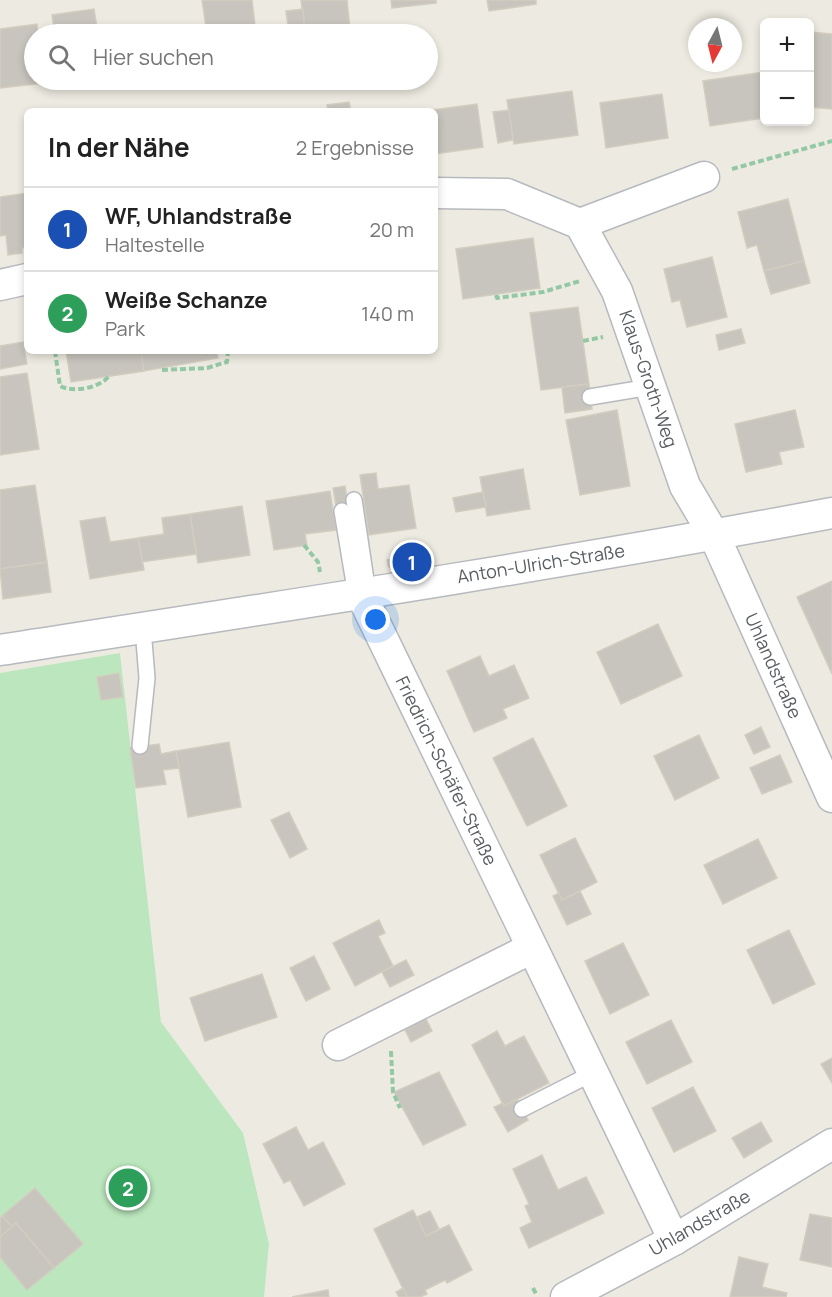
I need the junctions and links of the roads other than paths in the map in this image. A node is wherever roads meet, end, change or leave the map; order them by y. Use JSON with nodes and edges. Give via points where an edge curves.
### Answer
{"nodes":[{"id":1,"x":704,"y":177,"type":"road end"},
{"id":2,"x":438,"y":193,"type":"edge"},
{"id":3,"x":580,"y":224,"type":"junction"},
{"id":4,"x":24,"y":280,"type":"edge"},
{"id":5,"x":0,"y":285,"type":"edge"},
{"id":6,"x":650,"y":387,"type":"junction"},
{"id":7,"x":590,"y":397,"type":"dead end"},
{"id":8,"x":354,"y":500,"type":"dead end"},
{"id":9,"x":342,"y":511,"type":"dead end"},
{"id":10,"x":832,"y":513,"type":"edge"},
{"id":11,"x":714,"y":535,"type":"junction"},
{"id":12,"x":359,"y":588,"type":"junction"},
{"id":13,"x":144,"y":641,"type":"dead end"},
{"id":14,"x":0,"y":650,"type":"edge"},
{"id":15,"x":140,"y":746,"type":"dead end"},
{"id":16,"x":832,"y":797,"type":"edge"},
{"id":17,"x":532,"y":948,"type":"junction"},
{"id":18,"x":338,"y":1045,"type":"dead end"},
{"id":19,"x":593,"y":1073,"type":"junction"},
{"id":20,"x":522,"y":1109,"type":"dead end"},
{"id":21,"x":832,"y":1144,"type":"edge"},
{"id":22,"x":674,"y":1240,"type":"junction"},
{"id":23,"x":580,"y":1294,"type":"edge"}],
"edges":[{"from":1,"to":3,"type":"street"},
{"from":2,"to":3,"type":"street","via":[[507,194]]},
{"from":3,"to":6,"type":"street","name":"Klaus-Groth-Weg","via":[[616,291]]},
{"from":4,"to":5,"type":"street"},
{"from":6,"to":7,"type":"lane"},
{"from":6,"to":11,"type":"street","name":"Klaus-Groth-Weg","via":[[685,486]]},
{"from":8,"to":12,"type":"lane"},
{"from":9,"to":12,"type":"lane"},
{"from":10,"to":11,"type":"street","name":"Anton-Ulrich-Straße"},
{"from":11,"to":12,"type":"street","name":"Anton-Ulrich-Straße"},
{"from":11,"to":16,"type":"street","name":"Uhlandstraße"},
{"from":12,"to":14,"type":"street","name":"Anton-Ulrich-Straße"},
{"from":12,"to":17,"type":"street","name":"Friedrich-Schäfer-Straße"},
{"from":13,"to":15,"type":"lane","via":[[147,678]]},
{"from":17,"to":18,"type":"street"},
{"from":17,"to":19,"type":"street","name":"Friedrich-Schäfer-Straße"},
{"from":19,"to":20,"type":"lane"},
{"from":19,"to":22,"type":"street","name":"Friedrich-Schäfer-Straße"},
{"from":21,"to":22,"type":"street","name":"Uhlandstraße"},
{"from":22,"to":23,"type":"street","name":"Uhlandstraße"}]}
